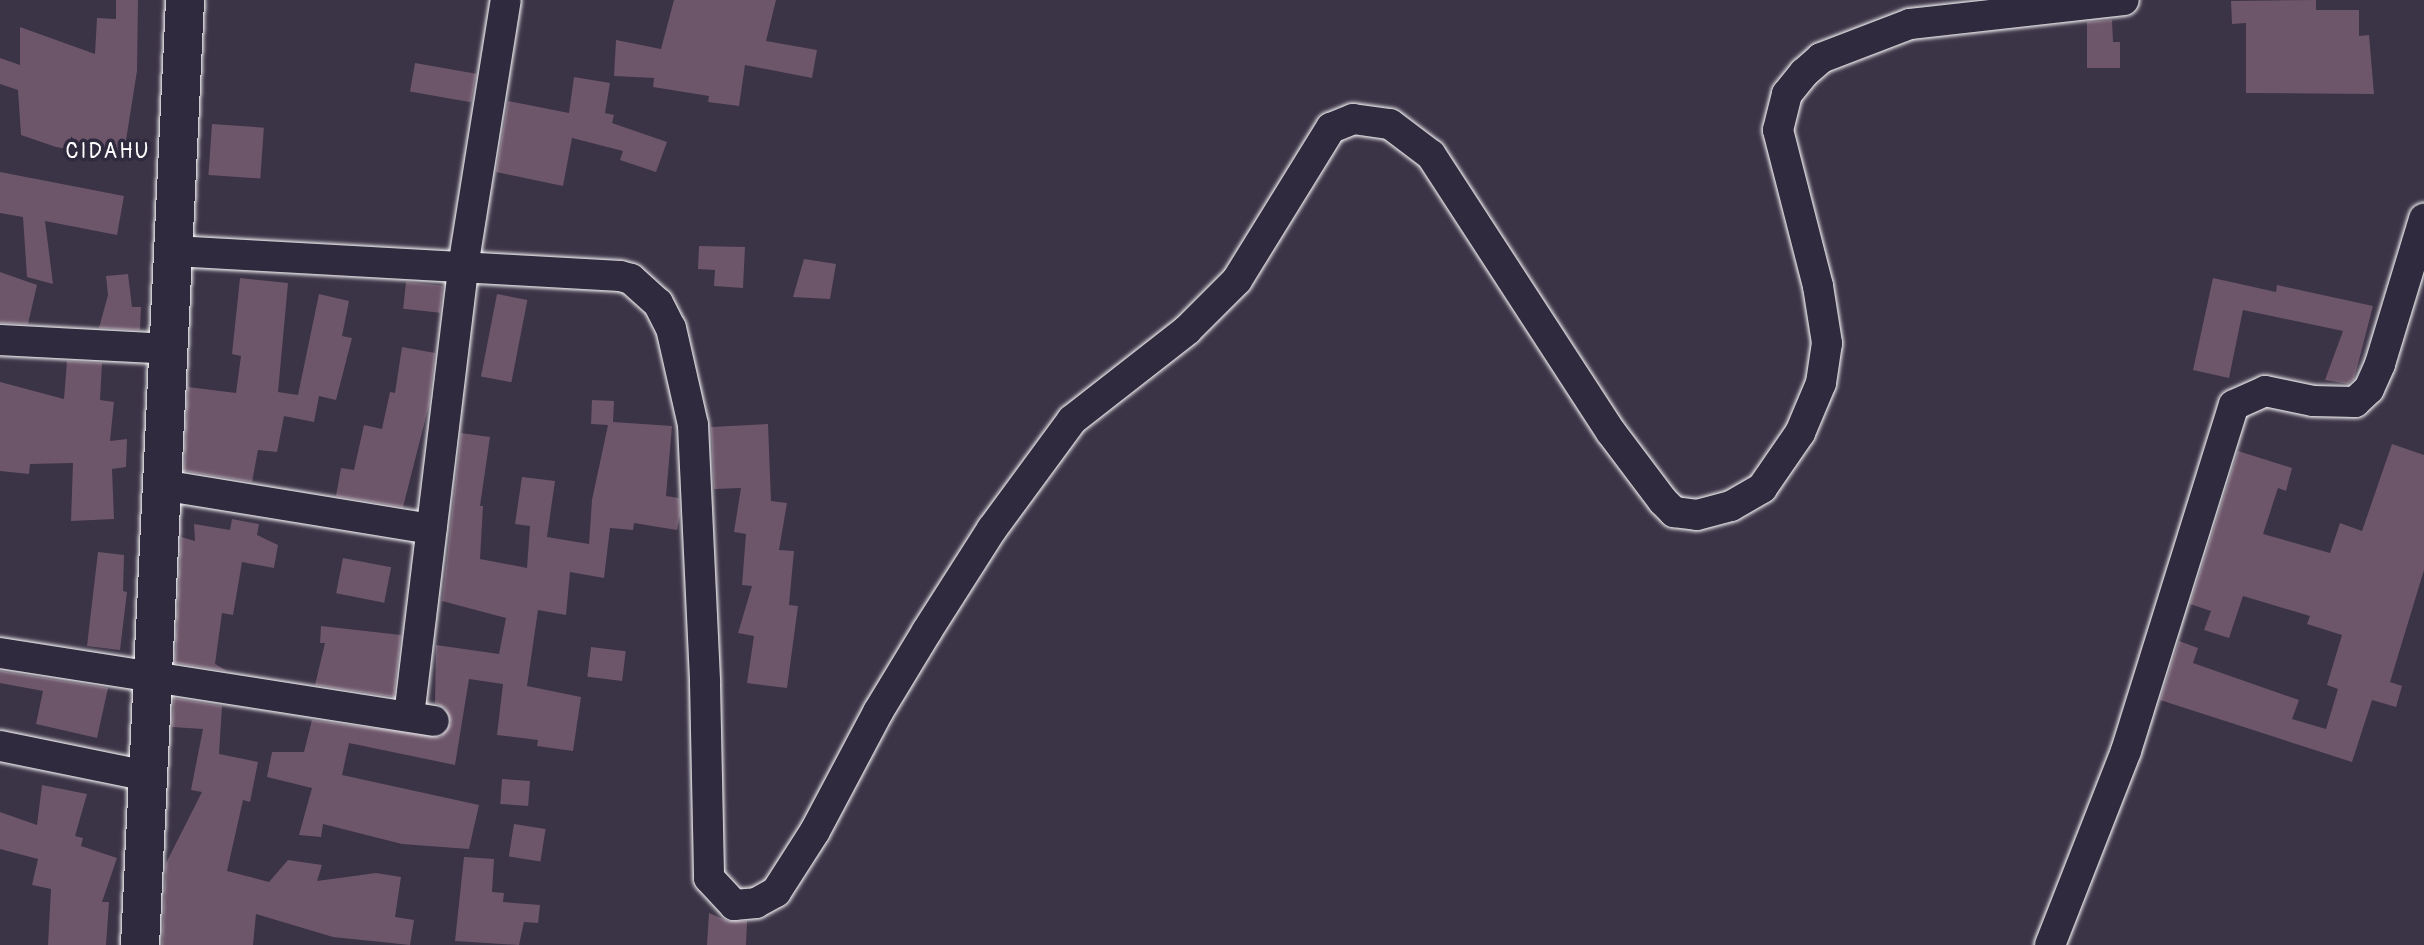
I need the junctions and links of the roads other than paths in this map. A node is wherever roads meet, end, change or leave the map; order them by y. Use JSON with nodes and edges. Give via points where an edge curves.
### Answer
{"nodes":[{"id":1,"x":186,"y":0,"type":"edge"},
{"id":2,"x":506,"y":0,"type":"edge"},
{"id":3,"x":2124,"y":0,"type":"edge"},
{"id":4,"x":2424,"y":219,"type":"edge"},
{"id":5,"x":174,"y":251,"type":"junction"},
{"id":6,"x":463,"y":267,"type":"junction"},
{"id":7,"x":0,"y":340,"type":"edge"},
{"id":8,"x":169,"y":349,"type":"junction"},
{"id":9,"x":162,"y":485,"type":"junction"},
{"id":10,"x":431,"y":530,"type":"junction"},
{"id":11,"x":0,"y":653,"type":"edge"},
{"id":12,"x":153,"y":676,"type":"junction"},
{"id":13,"x":0,"y":746,"type":"edge"},
{"id":14,"x":148,"y":776,"type":"junction"},
{"id":15,"x":140,"y":945,"type":"edge"},
{"id":16,"x":2050,"y":945,"type":"edge"}],
"edges":[{"from":1,"to":5,"type":"main road"},
{"from":2,"to":6,"type":"street"},
{"from":3,"to":6,"type":"street","via":[[1910,24],[1821,58],[1798,80],[1780,111],[1778,130],[1825,332],[1821,383],[1800,433],[1762,488],[1731,506],[1698,515],[1674,512],[1648,482],[1431,155],[1390,124],[1353,119],[1331,128],[1237,280],[1187,330],[1072,420],[992,529],[927,631],[878,712],[816,831],[776,892],[756,903],[734,905],[709,878],[693,425],[684,373],[666,315],[647,291],[620,276]]},
{"from":4,"to":16,"type":"street","via":[[2380,364],[2369,389],[2356,402],[2313,401],[2265,391],[2234,405],[2126,751]]},
{"from":5,"to":6,"type":"street"},
{"from":5,"to":8,"type":"main road"},
{"from":6,"to":10,"type":"street"},
{"from":7,"to":8,"type":"street"},
{"from":8,"to":9,"type":"main road"},
{"from":9,"to":10,"type":"street"},
{"from":9,"to":12,"type":"main road"},
{"from":10,"to":12,"type":"street","via":[[422,718]]},
{"from":11,"to":12,"type":"street"},
{"from":12,"to":14,"type":"main road"},
{"from":13,"to":14,"type":"street"},
{"from":14,"to":15,"type":"main road"}]}
